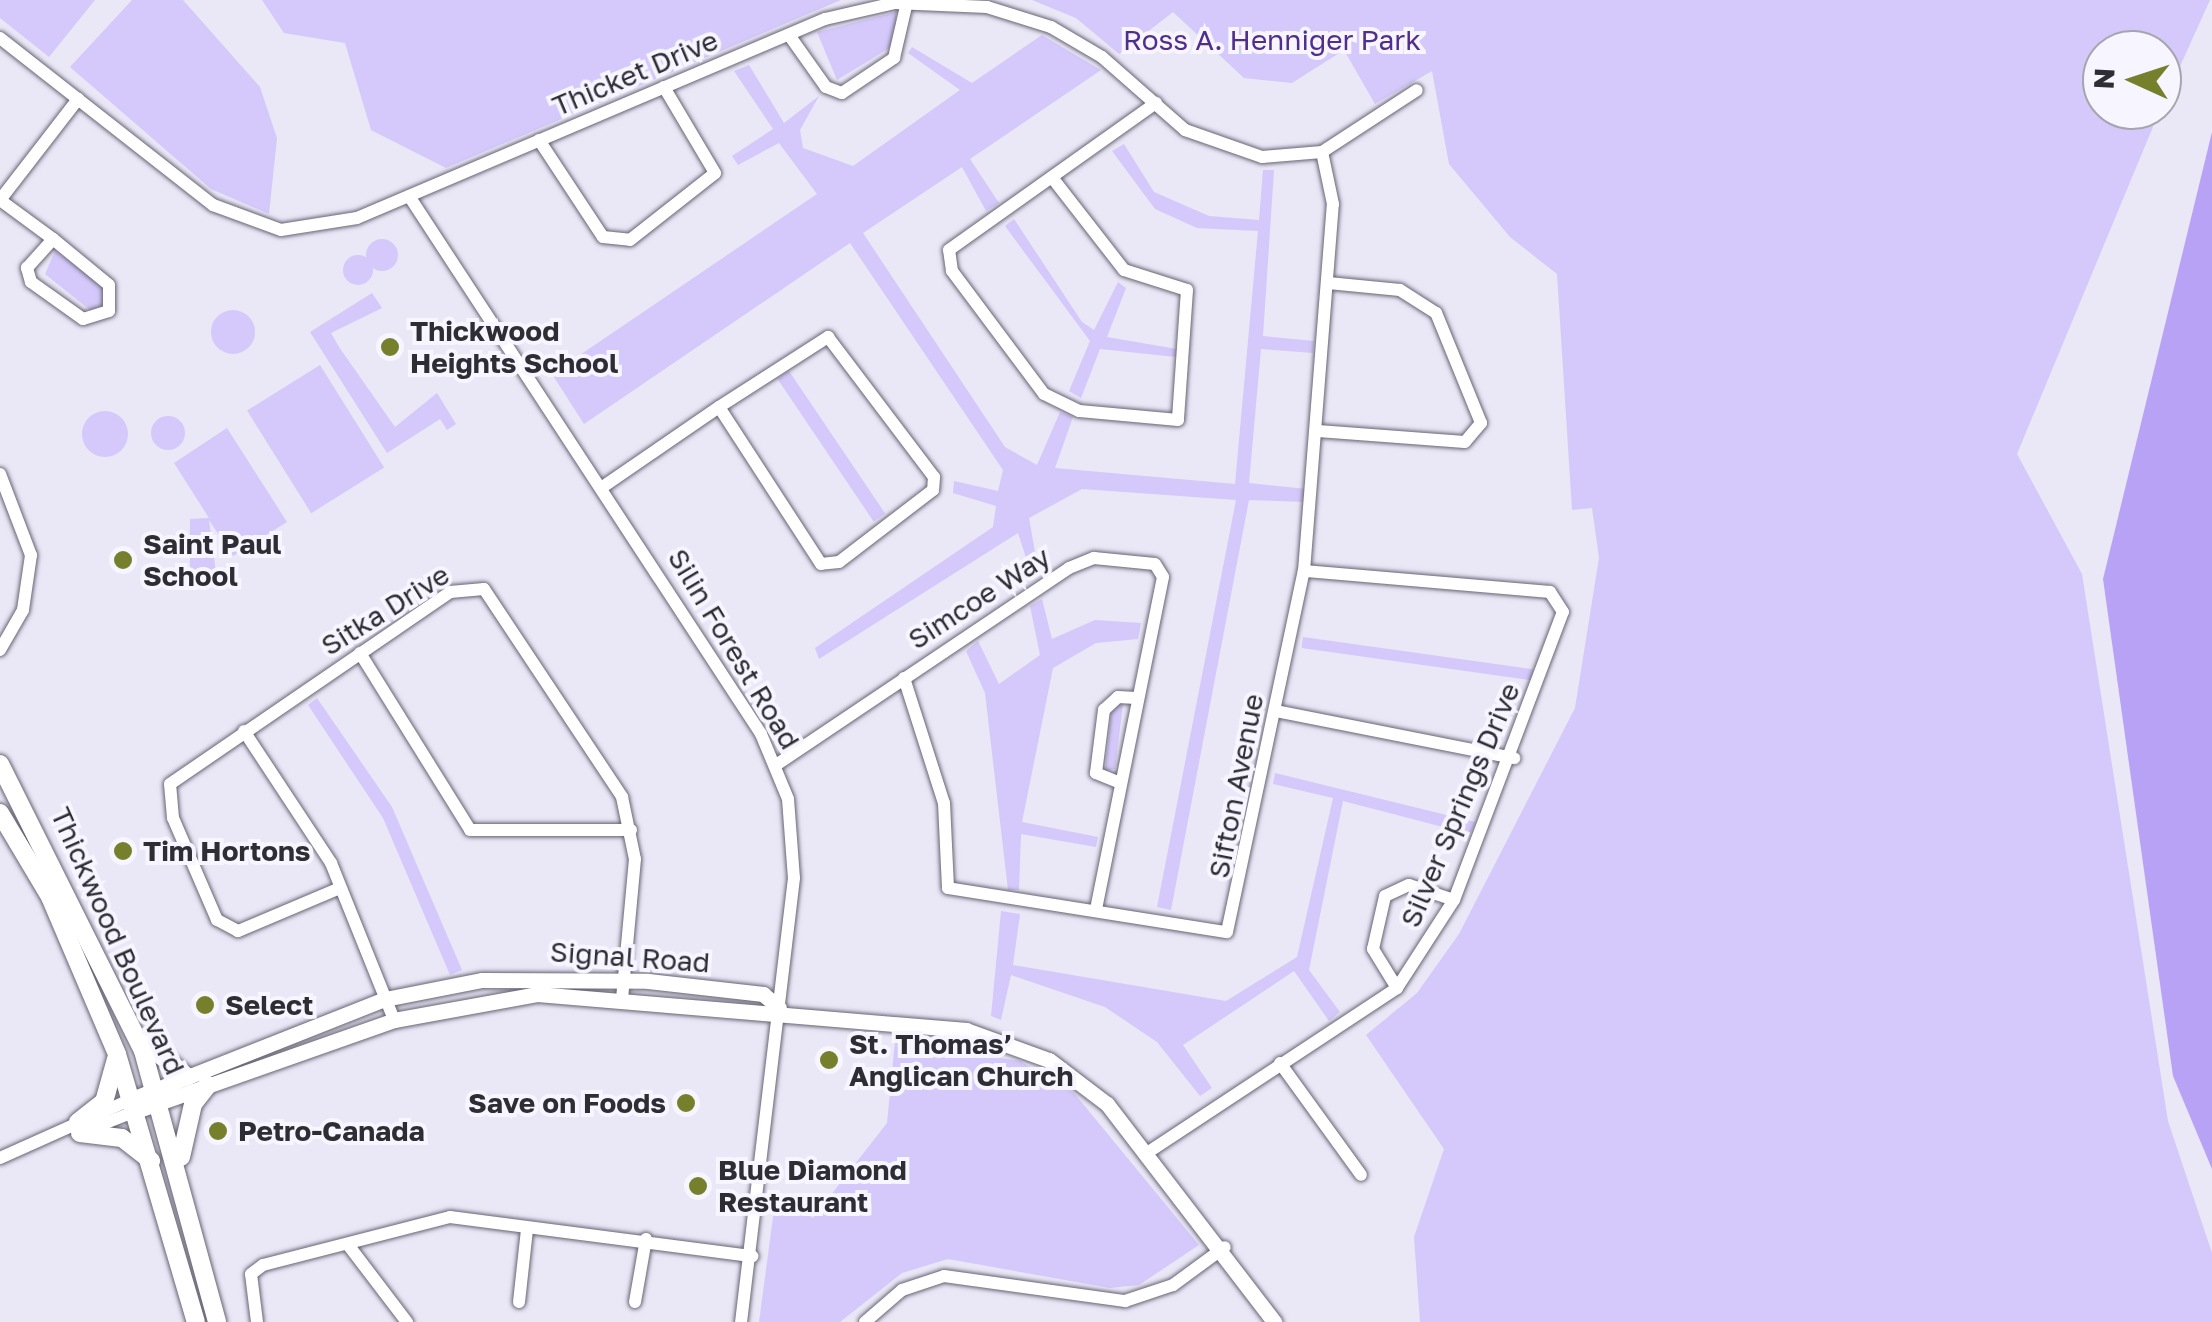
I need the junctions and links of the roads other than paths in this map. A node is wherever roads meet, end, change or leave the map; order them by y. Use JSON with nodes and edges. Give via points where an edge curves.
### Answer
{"nodes":[{"id":1,"x":907,"y":2,"type":"edge"},
{"id":2,"x":789,"y":35,"type":"junction"},
{"id":3,"x":0,"y":38,"type":"edge"},
{"id":4,"x":664,"y":88,"type":"junction"},
{"id":5,"x":1418,"y":90,"type":"dead end"},
{"id":6,"x":78,"y":99,"type":"junction"},
{"id":7,"x":1156,"y":103,"type":"junction"},
{"id":8,"x":539,"y":140,"type":"junction"},
{"id":9,"x":1322,"y":152,"type":"junction"},
{"id":10,"x":1054,"y":180,"type":"junction"},
{"id":11,"x":409,"y":196,"type":"junction"},
{"id":12,"x":0,"y":200,"type":"edge"},
{"id":13,"x":53,"y":239,"type":"junction"},
{"id":14,"x":1328,"y":282,"type":"junction"},
{"id":15,"x":718,"y":407,"type":"junction"},
{"id":16,"x":1318,"y":431,"type":"junction"},
{"id":17,"x":0,"y":474,"type":"edge"},
{"id":18,"x":604,"y":486,"type":"junction"},
{"id":19,"x":1304,"y":571,"type":"junction"},
{"id":20,"x":0,"y":650,"type":"edge"},
{"id":21,"x":360,"y":654,"type":"junction"},
{"id":22,"x":904,"y":678,"type":"junction"},
{"id":23,"x":1136,"y":698,"type":"junction"},
{"id":24,"x":1276,"y":711,"type":"junction"},
{"id":25,"x":244,"y":732,"type":"junction"},
{"id":26,"x":1514,"y":758,"type":"junction"},
{"id":27,"x":0,"y":764,"type":"edge"},
{"id":28,"x":776,"y":765,"type":"junction"},
{"id":29,"x":1118,"y":782,"type":"junction"},
{"id":30,"x":0,"y":813,"type":"edge"},
{"id":31,"x":631,"y":830,"type":"junction"},
{"id":32,"x":340,"y":888,"type":"junction"},
{"id":33,"x":1454,"y":900,"type":"junction"},
{"id":34,"x":1096,"y":909,"type":"junction"},
{"id":35,"x":625,"y":979,"type":"junction"},
{"id":36,"x":1397,"y":988,"type":"junction"},
{"id":37,"x":385,"y":999,"type":"junction"},
{"id":38,"x":622,"y":999,"type":"junction"},
{"id":39,"x":779,"y":1008,"type":"junction"},
{"id":40,"x":394,"y":1020,"type":"junction"},
{"id":41,"x":132,"y":1027,"type":"junction"},
{"id":42,"x":117,"y":1054,"type":"junction"},
{"id":43,"x":1280,"y":1063,"type":"junction"},
{"id":44,"x":187,"y":1078,"type":"junction"},
{"id":45,"x":208,"y":1086,"type":"junction"},
{"id":46,"x":158,"y":1096,"type":"junction"},
{"id":47,"x":134,"y":1105,"type":"junction"},
{"id":48,"x":77,"y":1129,"type":"junction"},
{"id":49,"x":1150,"y":1151,"type":"junction"},
{"id":50,"x":0,"y":1158,"type":"edge"},
{"id":51,"x":151,"y":1162,"type":"junction"},
{"id":52,"x":180,"y":1172,"type":"junction"},
{"id":53,"x":1362,"y":1174,"type":"dead end"},
{"id":54,"x":527,"y":1230,"type":"junction"},
{"id":55,"x":646,"y":1239,"type":"junction"},
{"id":56,"x":349,"y":1246,"type":"junction"},
{"id":57,"x":1225,"y":1247,"type":"junction"},
{"id":58,"x":752,"y":1256,"type":"junction"},
{"id":59,"x":519,"y":1302,"type":"dead end"},
{"id":60,"x":635,"y":1302,"type":"dead end"},
{"id":61,"x":198,"y":1322,"type":"edge"},
{"id":62,"x":217,"y":1322,"type":"edge"},
{"id":63,"x":258,"y":1322,"type":"edge"},
{"id":64,"x":406,"y":1322,"type":"edge"},
{"id":65,"x":741,"y":1322,"type":"edge"},
{"id":66,"x":865,"y":1322,"type":"edge"},
{"id":67,"x":1274,"y":1322,"type":"edge"}],
"edges":[{"from":1,"to":2,"type":"street","name":"Thicket Drive"},
{"from":1,"to":2,"type":"street","via":[[900,49],[842,93],[826,87]]},
{"from":1,"to":7,"type":"street","name":"Thicket Drive","via":[[986,7],[1051,27]]},
{"from":2,"to":4,"type":"street","name":"Thicket Drive"},
{"from":3,"to":6,"type":"street","name":"Thicket Drive"},
{"from":4,"to":8,"type":"street","name":"Thicket Drive"},
{"from":4,"to":8,"type":"street","via":[[714,173],[630,240],[604,237]]},
{"from":5,"to":9,"type":"street","name":"Thicket Drive"},
{"from":6,"to":11,"type":"street","name":"Thicket Drive","via":[[206,200],[255,225],[333,225]]},
{"from":6,"to":12,"type":"street"},
{"from":7,"to":9,"type":"street","name":"Thicket Drive","via":[[1215,146],[1262,156]]},
{"from":7,"to":10,"type":"street"},
{"from":8,"to":11,"type":"street","name":"Thicket Drive"},
{"from":9,"to":14,"type":"street","name":"Sifton Avenue","via":[[1333,204]]},
{"from":10,"to":10,"type":"street","via":[[949,250],[952,271],[1044,394],[1080,410],[1178,420],[1187,290],[1124,270]]},
{"from":11,"to":18,"type":"street","name":"Silin Forest Road"},
{"from":12,"to":13,"type":"street"},
{"from":13,"to":13,"type":"street","via":[[27,268],[31,282],[82,319],[109,311],[108,285]]},
{"from":14,"to":16,"type":"street","name":"Sifton Avenue"},
{"from":14,"to":16,"type":"street","via":[[1400,290],[1436,314],[1481,423],[1465,442]]},
{"from":15,"to":15,"type":"street","via":[[820,564],[839,562],[933,490],[924,462],[828,337]]},
{"from":15,"to":18,"type":"street"},
{"from":16,"to":19,"type":"street","name":"Sifton Avenue"},
{"from":17,"to":20,"type":"street","via":[[32,555],[23,610]]},
{"from":18,"to":28,"type":"street","name":"Silin Forest Road"},
{"from":19,"to":24,"type":"street","name":"Sifton Avenue"},
{"from":19,"to":26,"type":"street","name":"Silver Springs Drive","via":[[1561,600]]},
{"from":21,"to":25,"type":"street","name":"Sitka Drive"},
{"from":21,"to":31,"type":"street","via":[[470,830]]},
{"from":21,"to":31,"type":"street","name":"Sitka Drive","via":[[450,592],[484,589],[608,767]]},
{"from":22,"to":23,"type":"street","name":"Simcoe Way","via":[[1069,568],[1140,558],[1163,577]]},
{"from":22,"to":28,"type":"street","name":"Simcoe Way"},
{"from":22,"to":34,"type":"street","name":"Sifton Avenue","via":[[944,804],[948,888]]},
{"from":23,"to":29,"type":"street","name":"Simcoe Way"},
{"from":23,"to":29,"type":"street","via":[[1118,698],[1104,710],[1096,773]]},
{"from":24,"to":26,"type":"street"},
{"from":24,"to":34,"type":"street","name":"Sifton Avenue","via":[[1227,932]]},
{"from":25,"to":32,"type":"street"},
{"from":25,"to":32,"type":"street","name":"Sitka Drive","via":[[170,784],[173,818],[217,920],[238,931]]},
{"from":26,"to":33,"type":"street","name":"Silver Springs Drive"},
{"from":27,"to":41,"type":"main road","name":"Thickwood Boulevard"},
{"from":28,"to":39,"type":"street","name":"Silin Forest Road","via":[[795,861]]},
{"from":29,"to":34,"type":"street","name":"Simcoe Way"},
{"from":30,"to":42,"type":"main road","name":"Thickwood Boulevard","via":[[50,897]]},
{"from":31,"to":35,"type":"street","name":"Sitka Drive"},
{"from":32,"to":37,"type":"street"},
{"from":33,"to":36,"type":"street","name":"Silver Springs Drive"},
{"from":33,"to":36,"type":"street","via":[[1409,885],[1384,896],[1373,949]]},
{"from":35,"to":37,"type":"street","name":"Signal Road","via":[[526,976]]},
{"from":35,"to":38,"type":"street","name":"Sitka Drive"},
{"from":35,"to":39,"type":"street","name":"Signal Road","via":[[762,994]]},
{"from":36,"to":43,"type":"street","name":"Silver Springs Drive"},
{"from":37,"to":40,"type":"street"},
{"from":37,"to":44,"type":"street","name":"Signal Road"},
{"from":38,"to":39,"type":"street","name":"Signal Road"},
{"from":38,"to":40,"type":"street","name":"Signal Road","via":[[537,994]]},
{"from":39,"to":49,"type":"street","name":"Signal Road","via":[[1014,1044],[1088,1087]]},
{"from":39,"to":58,"type":"street","name":"Silin Forest Road"},
{"from":40,"to":45,"type":"street","name":"Signal Road"},
{"from":41,"to":44,"type":"main road"},
{"from":41,"to":46,"type":"main road","name":"Thickwood Boulevard"},
{"from":42,"to":47,"type":"main road","name":"Thickwood Boulevard"},
{"from":42,"to":48,"type":"main road","via":[[104,1102]]},
{"from":43,"to":49,"type":"street","name":"Silver Springs Drive"},
{"from":43,"to":53,"type":"street"},
{"from":44,"to":46,"type":"street","name":"Signal Road"},
{"from":45,"to":46,"type":"street","name":"Signal Road"},
{"from":45,"to":52,"type":"main road","via":[[184,1130]]},
{"from":46,"to":47,"type":"street","name":"Signal Road"},
{"from":46,"to":52,"type":"main road","name":"Thickwood Boulevard"},
{"from":47,"to":48,"type":"street"},
{"from":47,"to":51,"type":"main road","name":"Thickwood Boulevard"},
{"from":48,"to":50,"type":"street"},
{"from":48,"to":51,"type":"main road","via":[[122,1138]]},
{"from":49,"to":57,"type":"street","name":"Signal Road"},
{"from":51,"to":61,"type":"main road","name":"Thickwood Boulevard"},
{"from":52,"to":62,"type":"main road","name":"Thickwood Boulevard"},
{"from":54,"to":55,"type":"street"},
{"from":54,"to":56,"type":"street","via":[[450,1217]]},
{"from":54,"to":59,"type":"street"},
{"from":55,"to":58,"type":"street"},
{"from":55,"to":60,"type":"street"},
{"from":56,"to":63,"type":"street","via":[[252,1274]]},
{"from":56,"to":64,"type":"street"},
{"from":57,"to":66,"type":"street","via":[[1172,1286],[1125,1302],[944,1276],[902,1290]]},
{"from":57,"to":67,"type":"street","name":"Signal Road"},
{"from":58,"to":65,"type":"street","name":"Silin Forest Road"}]}
